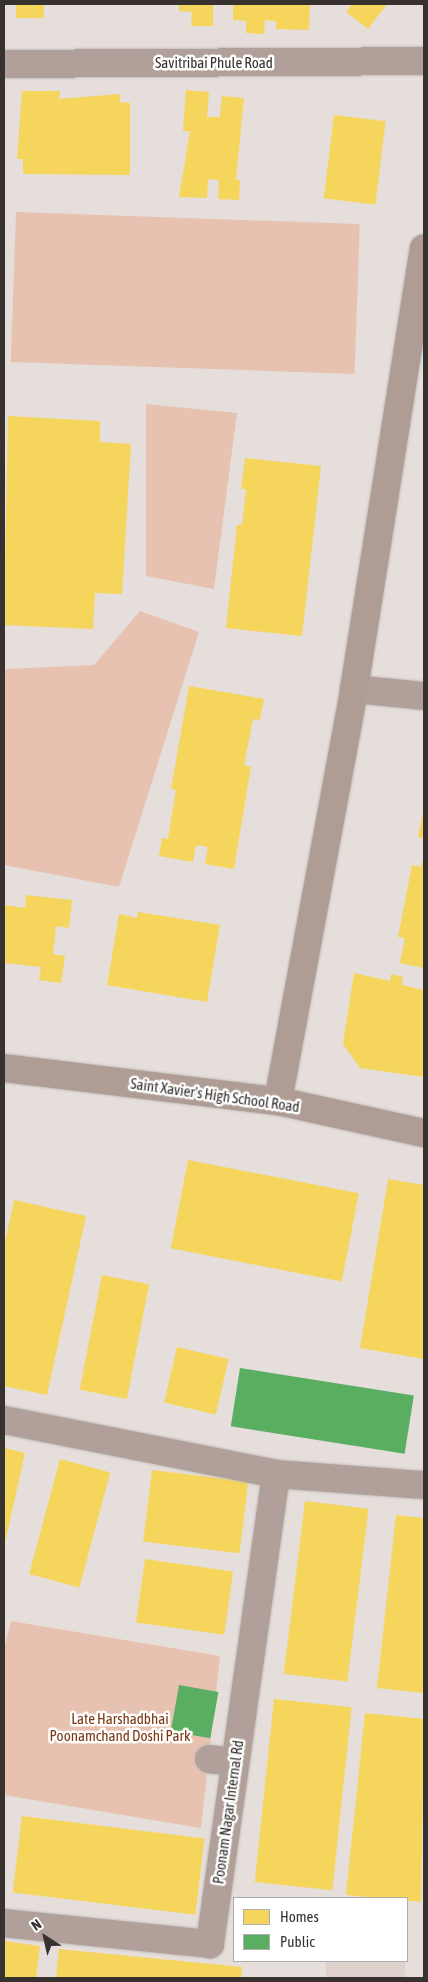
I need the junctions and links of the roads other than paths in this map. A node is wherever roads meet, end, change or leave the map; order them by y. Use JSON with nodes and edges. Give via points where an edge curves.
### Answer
{"nodes":[{"id":1,"x":424,"y":61,"type":"edge"},
{"id":2,"x":4,"y":64,"type":"edge"},
{"id":3,"x":424,"y":249,"type":"edge"},
{"id":4,"x":415,"y":360,"type":"edge"},
{"id":5,"x":354,"y":689,"type":"junction"},
{"id":6,"x":424,"y":696,"type":"edge"},
{"id":7,"x":4,"y":1068,"type":"edge"},
{"id":8,"x":278,"y":1101,"type":"junction"},
{"id":9,"x":424,"y":1133,"type":"edge"},
{"id":10,"x":4,"y":1420,"type":"edge"},
{"id":11,"x":276,"y":1474,"type":"junction"},
{"id":12,"x":424,"y":1485,"type":"edge"},
{"id":13,"x":209,"y":1759,"type":"dead end"},
{"id":14,"x":235,"y":1762,"type":"junction"},
{"id":15,"x":4,"y":1923,"type":"edge"}],
"edges":[{"from":1,"to":2,"type":"street","name":"Savitribai Phule Road"},
{"from":3,"to":4,"type":"street"},
{"from":4,"to":5,"type":"street"},
{"from":5,"to":6,"type":"street"},
{"from":5,"to":8,"type":"street"},
{"from":7,"to":8,"type":"street","name":"Saint Xavier's High School Road"},
{"from":8,"to":9,"type":"street","name":"Saint Xavier's High School Road"},
{"from":10,"to":11,"type":"street"},
{"from":11,"to":12,"type":"street"},
{"from":11,"to":14,"type":"street","name":"Poonam Nagar Internal Rd"},
{"from":13,"to":14,"type":"street"},
{"from":14,"to":15,"type":"street","name":"Poonam Nagar Internal Rd","via":[[222,1920],[210,1944]]}]}
